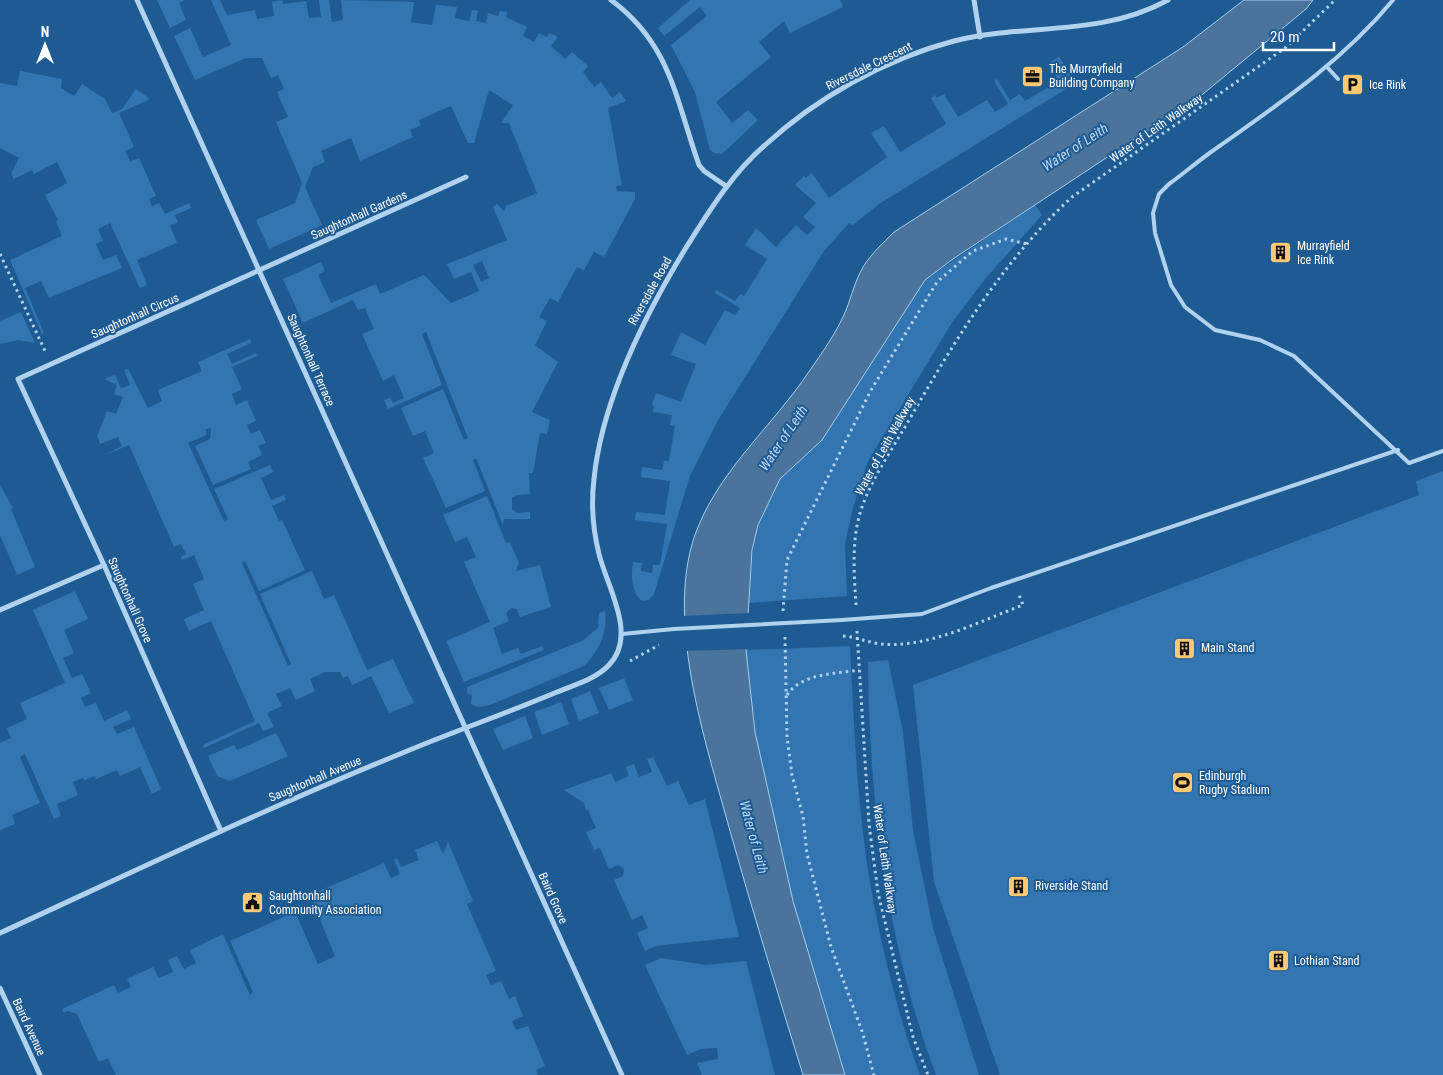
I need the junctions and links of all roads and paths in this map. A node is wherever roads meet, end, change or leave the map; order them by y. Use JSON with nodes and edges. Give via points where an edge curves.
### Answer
{"nodes":[{"id":1,"x":137,"y":0,"type":"edge"},
{"id":2,"x":611,"y":0,"type":"edge"},
{"id":3,"x":974,"y":0,"type":"edge"},
{"id":4,"x":1168,"y":0,"type":"edge"},
{"id":5,"x":1335,"y":0,"type":"edge"},
{"id":6,"x":1393,"y":0,"type":"edge"},
{"id":7,"x":980,"y":37,"type":"junction"},
{"id":8,"x":1327,"y":67,"type":"junction"},
{"id":9,"x":1338,"y":79,"type":"dead end"},
{"id":10,"x":466,"y":177,"type":"dead end"},
{"id":11,"x":726,"y":186,"type":"junction"},
{"id":12,"x":0,"y":254,"type":"edge"},
{"id":13,"x":261,"y":271,"type":"junction"},
{"id":14,"x":51,"y":364,"type":"junction"},
{"id":15,"x":18,"y":379,"type":"joint"},
{"id":16,"x":1398,"y":450,"type":"junction"},
{"id":17,"x":1443,"y":451,"type":"edge"},
{"id":18,"x":104,"y":565,"type":"junction"},
{"id":19,"x":1013,"y":580,"type":"junction"},
{"id":20,"x":0,"y":610,"type":"edge"},
{"id":21,"x":856,"y":620,"type":"junction"},
{"id":22,"x":622,"y":634,"type":"junction"},
{"id":23,"x":842,"y":636,"type":"dead end"},
{"id":24,"x":858,"y":637,"type":"junction"},
{"id":25,"x":667,"y":643,"type":"dead end"},
{"id":26,"x":626,"y":663,"type":"dead end"},
{"id":27,"x":859,"y":670,"type":"junction"},
{"id":28,"x":786,"y":697,"type":"dead end"},
{"id":29,"x":465,"y":729,"type":"junction"},
{"id":30,"x":221,"y":831,"type":"junction"},
{"id":31,"x":0,"y":933,"type":"edge"},
{"id":32,"x":0,"y":988,"type":"edge"},
{"id":33,"x":40,"y":1075,"type":"edge"},
{"id":34,"x":622,"y":1075,"type":"edge"},
{"id":35,"x":928,"y":1075,"type":"edge"}],
"edges":[{"from":1,"to":13,"type":"street","name":"Saughtonhall Terrace"},
{"from":2,"to":11,"type":"street","via":[[640,26],[660,55],[673,80],[699,165]]},
{"from":3,"to":7,"type":"street"},
{"from":4,"to":7,"type":"street","name":"Riversdale Crescent","via":[[1142,13],[1104,24]]},
{"from":5,"to":21,"type":"path","name":"Water of Leith Walkway","via":[[1285,48],[1072,197],[1048,219],[1018,255],[942,361],[862,507],[854,539]]},
{"from":6,"to":8,"type":"lane"},
{"from":7,"to":11,"type":"street","name":"Riversdale Crescent","via":[[926,50],[884,68],[814,106],[780,132]]},
{"from":8,"to":9,"type":"lane"},
{"from":8,"to":16,"type":"lane","via":[[1168,184],[1159,194],[1152,213],[1156,240],[1171,285],[1185,308],[1215,330],[1260,340],[1294,356]]},
{"from":10,"to":13,"type":"street","name":"Saughtonhall Gardens"},
{"from":11,"to":22,"type":"street","name":"Riversdale Road","via":[[647,315],[618,386],[596,461],[594,529]]},
{"from":12,"to":14,"type":"path"},
{"from":13,"to":14,"type":"street","name":"Saughtonhall Circus"},
{"from":13,"to":29,"type":"street","name":"Saughtonhall Terrace"},
{"from":14,"to":15,"type":"street","name":"Saughtonhall Circus"},
{"from":15,"to":18,"type":"street","name":"Saughtonhall Grove"},
{"from":16,"to":17,"type":"lane","via":[[1409,463]]},
{"from":16,"to":19,"type":"lane"},
{"from":18,"to":20,"type":"street"},
{"from":18,"to":30,"type":"street","name":"Saughtonhall Grove"},
{"from":19,"to":21,"type":"lane","via":[[922,614]]},
{"from":19,"to":24,"type":"path","via":[[1023,605],[925,642],[880,644]]},
{"from":21,"to":22,"type":"lane","bridge":true,"via":[[674,628]]},
{"from":21,"to":24,"type":"path","name":"Water of Leith Walkway"},
{"from":22,"to":29,"type":"street","name":"Saughtonhall Avenue","via":[[618,652],[604,670]]},
{"from":23,"to":24,"type":"path"},
{"from":24,"to":27,"type":"path","name":"Water of Leith Walkway"},
{"from":25,"to":26,"type":"path"},
{"from":27,"to":28,"type":"path","via":[[812,678],[791,690]]},
{"from":27,"to":35,"type":"path","name":"Water of Leith Walkway","via":[[868,815],[878,893],[913,1037]]},
{"from":29,"to":30,"type":"street","name":"Saughtonhall Avenue"},
{"from":29,"to":34,"type":"street","name":"Baird Grove"},
{"from":30,"to":31,"type":"street","name":"Saughtonhall Avenue"},
{"from":32,"to":33,"type":"street","name":"Baird Avenue"}]}
